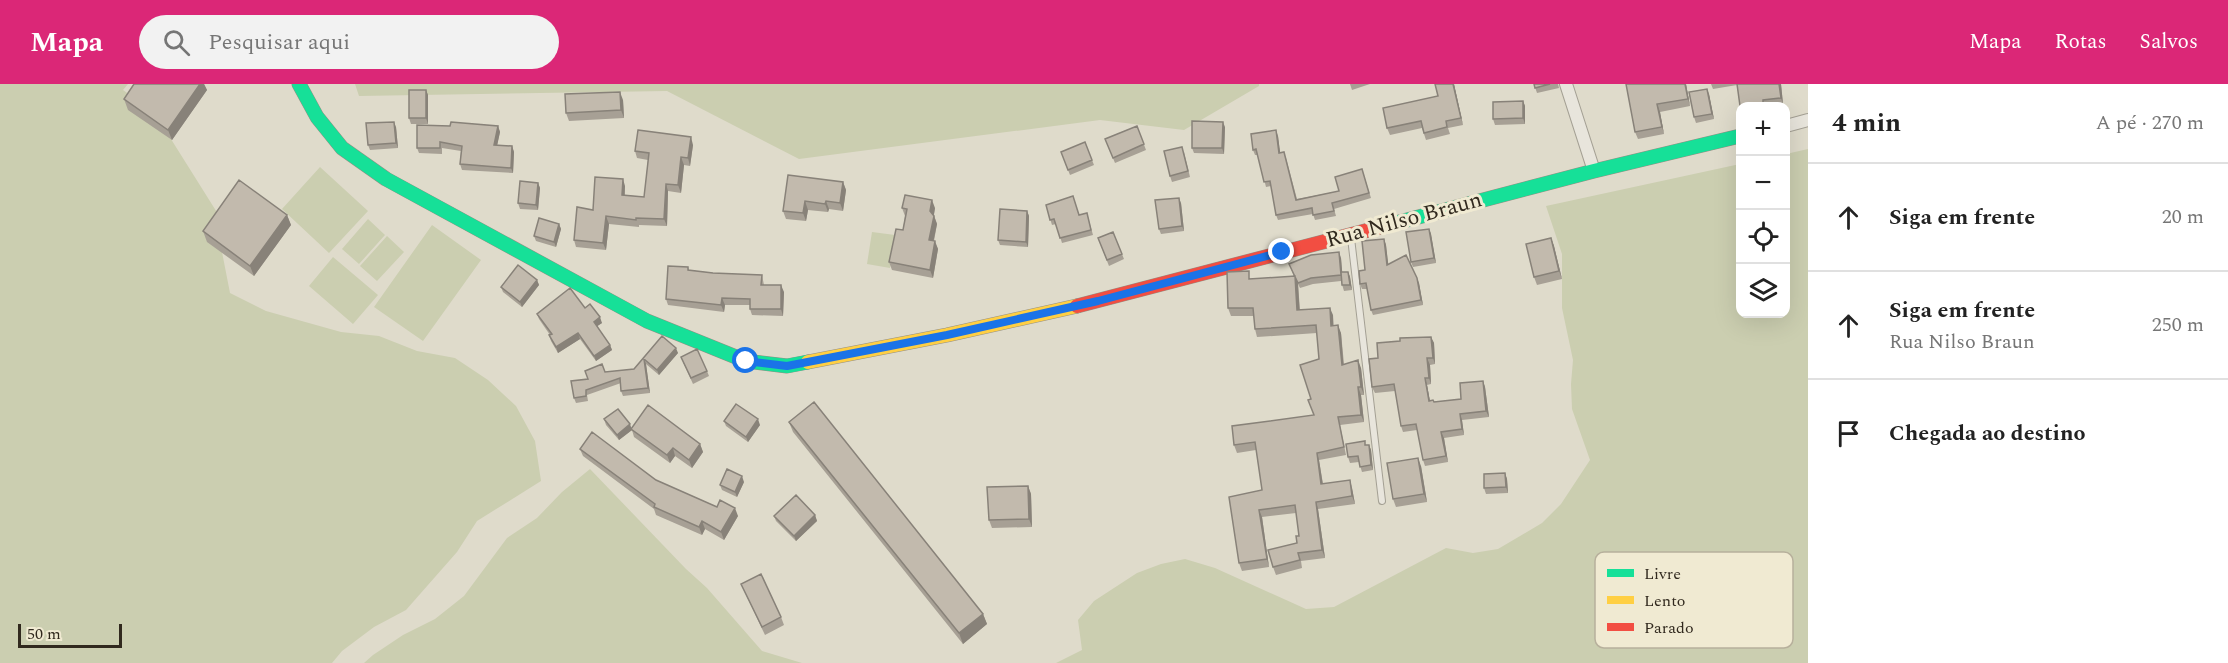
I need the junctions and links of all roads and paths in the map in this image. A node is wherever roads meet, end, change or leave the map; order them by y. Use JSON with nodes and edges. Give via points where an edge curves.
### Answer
{"nodes":[{"id":1,"x":299,"y":84,"type":"edge"},
{"id":2,"x":1566,"y":84,"type":"edge"},
{"id":3,"x":1808,"y":120,"type":"edge"},
{"id":4,"x":1790,"y":125,"type":"edge"},
{"id":5,"x":1736,"y":137,"type":"edge"},
{"id":6,"x":1594,"y":171,"type":"junction"},
{"id":7,"x":1350,"y":234,"type":"junction"},
{"id":8,"x":1382,"y":501,"type":"dead end"}],
"edges":[{"from":1,"to":7,"type":"street","name":"Rua Nilso Braun","via":[[317,117],[342,148],[386,179],[647,321],[746,361],[787,366],[947,335],[1098,301]]},
{"from":2,"to":6,"type":"street"},
{"from":3,"to":4,"type":"street"},
{"from":5,"to":6,"type":"street","name":"Rua Nilso Braun"},
{"from":6,"to":7,"type":"street","name":"Rua Nilso Braun"},
{"from":7,"to":8,"type":"lane"}]}
